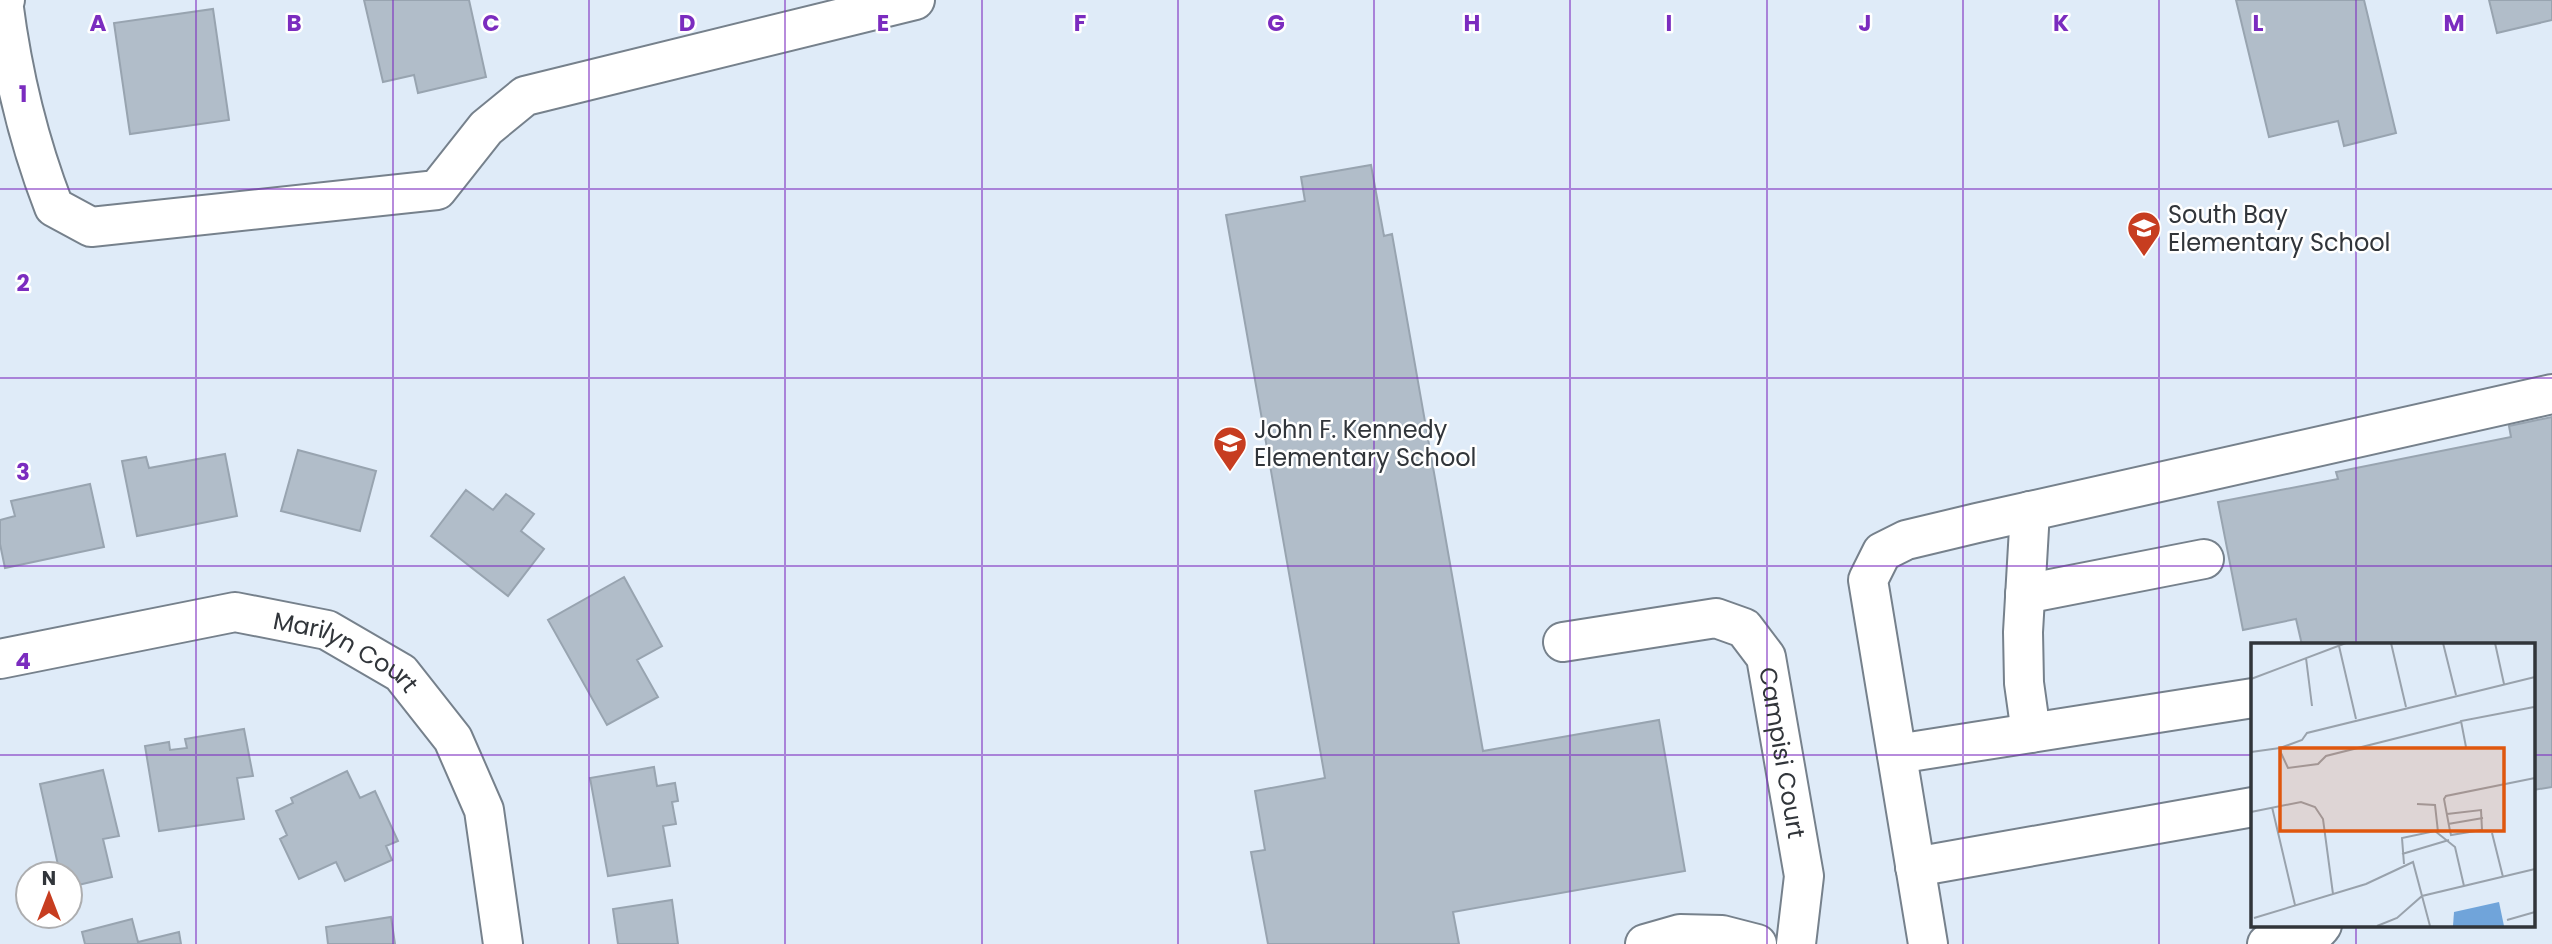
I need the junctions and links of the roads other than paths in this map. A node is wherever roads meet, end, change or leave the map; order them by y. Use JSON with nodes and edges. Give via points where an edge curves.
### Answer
{"nodes":[{"id":1,"x":915,"y":0,"type":"edge"},
{"id":2,"x":2,"y":1,"type":"edge"},
{"id":3,"x":2552,"y":394,"type":"edge"},
{"id":4,"x":2030,"y":511,"type":"junction"},
{"id":5,"x":2204,"y":559,"type":"dead end"},
{"id":6,"x":2025,"y":594,"type":"junction"},
{"id":7,"x":1563,"y":642,"type":"dead end"},
{"id":8,"x":0,"y":659,"type":"edge"},
{"id":9,"x":2251,"y":698,"type":"edge"},
{"id":10,"x":2031,"y":733,"type":"junction"},
{"id":11,"x":1897,"y":754,"type":"junction"},
{"id":12,"x":2251,"y":807,"type":"edge"},
{"id":13,"x":1915,"y":867,"type":"junction"},
{"id":14,"x":2321,"y":926,"type":"edge"},
{"id":15,"x":503,"y":944,"type":"edge"},
{"id":16,"x":1645,"y":944,"type":"edge"},
{"id":17,"x":1757,"y":944,"type":"edge"},
{"id":18,"x":1796,"y":944,"type":"edge"},
{"id":19,"x":1928,"y":944,"type":"edge"},
{"id":20,"x":2267,"y":944,"type":"edge"}],
"edges":[{"from":1,"to":2,"type":"street","via":[[525,96],[486,128],[437,190],[91,227],[54,207],[36,161],[11,63]]},
{"from":3,"to":4,"type":"street"},
{"from":4,"to":6,"type":"street"},
{"from":4,"to":11,"type":"street","via":[[1906,540],[1882,551],[1868,580]]},
{"from":5,"to":6,"type":"street"},
{"from":6,"to":10,"type":"street","via":[[2024,683]]},
{"from":7,"to":18,"type":"street","name":"Campisi Court","via":[[1716,618],[1744,628],[1766,657],[1804,876]]},
{"from":8,"to":15,"type":"street","name":"Marilyn Court","via":[[235,612],[327,629],[401,673],[453,739],[484,810]]},
{"from":9,"to":10,"type":"street"},
{"from":10,"to":11,"type":"street"},
{"from":11,"to":13,"type":"street"},
{"from":12,"to":13,"type":"street"},
{"from":13,"to":19,"type":"street"},
{"from":14,"to":20,"type":"street","via":[[2301,939]]},
{"from":16,"to":17,"type":"street","via":[[1680,934],[1723,935]]}]}
